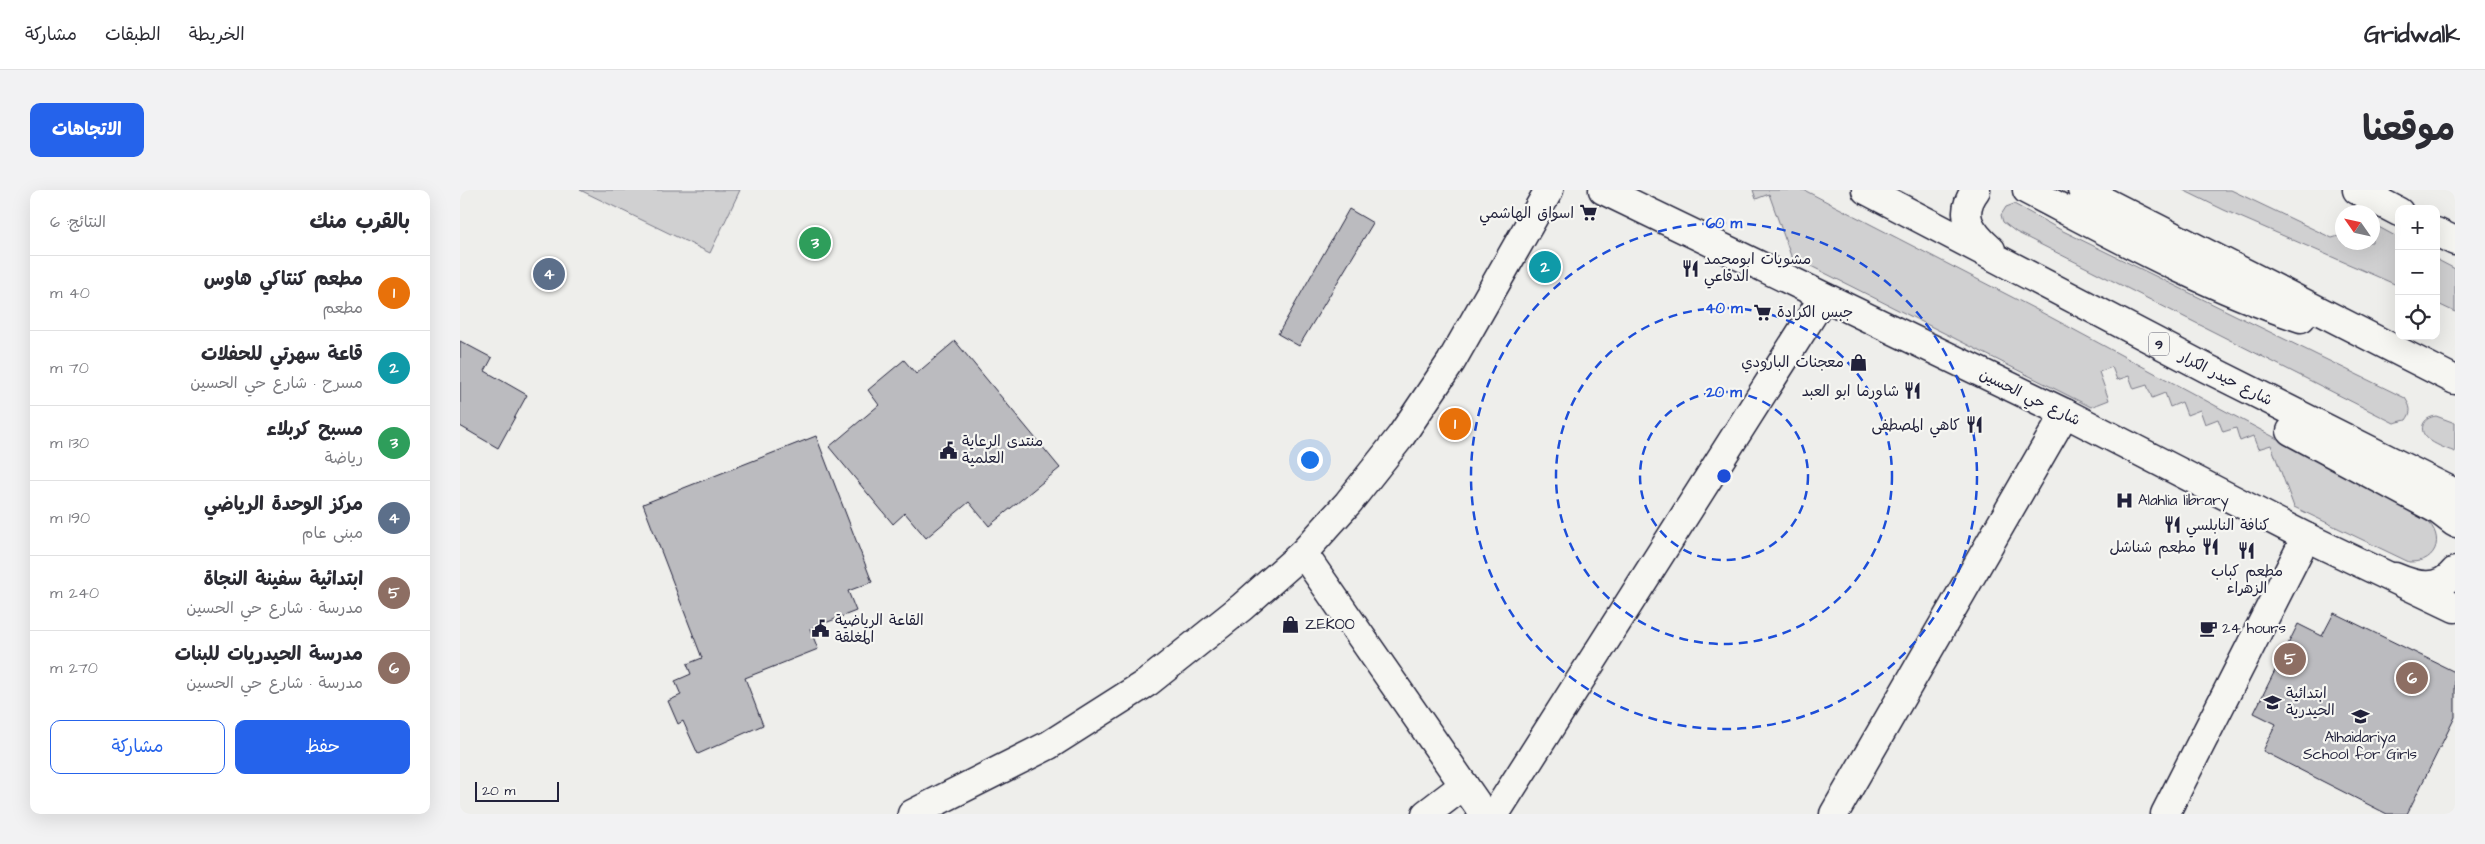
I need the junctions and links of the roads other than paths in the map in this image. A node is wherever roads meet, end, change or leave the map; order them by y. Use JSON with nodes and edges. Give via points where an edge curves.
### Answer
{"nodes":[{"id":1,"x":1549,"y":190,"type":"edge"},
{"id":2,"x":1603,"y":190,"type":"edge"},
{"id":3,"x":1866,"y":190,"type":"edge"},
{"id":4,"x":1976,"y":190,"type":"edge"},
{"id":5,"x":2027,"y":190,"type":"edge"},
{"id":6,"x":2082,"y":190,"type":"edge"},
{"id":7,"x":2357,"y":190,"type":"edge"},
{"id":8,"x":2395,"y":210,"type":"edge"},
{"id":9,"x":2440,"y":234,"type":"edge"},
{"id":10,"x":2455,"y":241,"type":"edge"},
{"id":11,"x":2014,"y":267,"type":"junction"},
{"id":12,"x":1824,"y":298,"type":"junction"},
{"id":13,"x":2358,"y":332,"type":"junction"},
{"id":14,"x":2206,"y":368,"type":"junction"},
{"id":15,"x":2455,"y":380,"type":"edge"},
{"id":16,"x":2066,"y":414,"type":"junction"},
{"id":17,"x":2455,"y":493,"type":"edge"},
{"id":18,"x":2455,"y":522,"type":"edge"},
{"id":19,"x":2306,"y":537,"type":"junction"},
{"id":20,"x":1303,"y":553,"type":"junction"},
{"id":21,"x":2455,"y":570,"type":"edge"},
{"id":22,"x":2395,"y":578,"type":"junction"},
{"id":23,"x":2455,"y":580,"type":"edge"},
{"id":24,"x":2455,"y":588,"type":"edge"},
{"id":25,"x":2455,"y":608,"type":"edge"},
{"id":26,"x":1464,"y":785,"type":"junction"},
{"id":27,"x":914,"y":814,"type":"edge"},
{"id":28,"x":1426,"y":814,"type":"edge"},
{"id":29,"x":1484,"y":814,"type":"edge"},
{"id":30,"x":1495,"y":814,"type":"edge"},
{"id":31,"x":1834,"y":814,"type":"edge"},
{"id":32,"x":2165,"y":814,"type":"edge"}],
"edges":[{"from":1,"to":20,"type":"main road","via":[[1451,362],[1402,436]]},
{"from":2,"to":12,"type":"main road","name":"شارع حي الحسين"},
{"from":3,"to":11,"type":"main road","name":"شارع حيدر الكرار","number":"9"},
{"from":4,"to":11,"type":"main road","via":[[1969,199],[1967,210],[1972,230]]},
{"from":5,"to":13,"type":"main road","via":[[2223,289],[2321,324]]},
{"from":6,"to":13,"type":"main road"},
{"from":7,"to":8,"type":"main road"},
{"from":9,"to":10,"type":"main road"},
{"from":11,"to":14,"type":"main road","name":"شارع حيدر الكرار","number":"9"},
{"from":12,"to":16,"type":"main road","name":"شارع حي الحسين"},
{"from":12,"to":30,"type":"main road"},
{"from":13,"to":15,"type":"main road"},
{"from":14,"to":17,"type":"main road","name":"شارع حيدر الكرار","number":"9"},
{"from":14,"to":18,"type":"main road","via":[[2232,395],[2257,412]]},
{"from":16,"to":19,"type":"main road","name":"شارع حي الحسين"},
{"from":16,"to":31,"type":"main road"},
{"from":19,"to":22,"type":"main road","name":"شارع حي الحسين"},
{"from":19,"to":32,"type":"main road"},
{"from":20,"to":26,"type":"main road"},
{"from":20,"to":27,"type":"main road","via":[[1148,682],[1049,745]]},
{"from":21,"to":22,"type":"main road","via":[[2442,582],[2429,586],[2418,586]]},
{"from":22,"to":25,"type":"main road","name":"شارع حي الحسين"},
{"from":23,"to":24,"type":"main road"},
{"from":26,"to":28,"type":"main road"},
{"from":26,"to":29,"type":"main road"}]}
